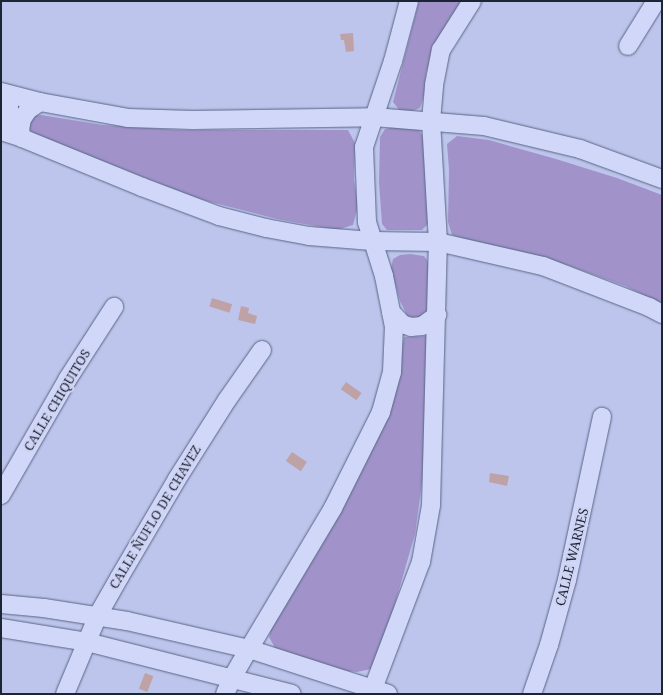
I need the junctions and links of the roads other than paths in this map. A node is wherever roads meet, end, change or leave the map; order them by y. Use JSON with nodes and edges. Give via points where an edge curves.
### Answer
{"nodes":[{"id":1,"x":409,"y":1,"type":"edge"},
{"id":2,"x":472,"y":1,"type":"edge"},
{"id":3,"x":656,"y":1,"type":"edge"},
{"id":4,"x":628,"y":46,"type":"dead end"},
{"id":5,"x":3,"y":93,"type":"edge"},
{"id":6,"x":40,"y":102,"type":"junction"},
{"id":7,"x":374,"y":117,"type":"junction"},
{"id":8,"x":431,"y":121,"type":"junction"},
{"id":9,"x":1,"y":131,"type":"edge"},
{"id":10,"x":22,"y":138,"type":"junction"},
{"id":11,"x":662,"y":179,"type":"edge"},
{"id":12,"x":372,"y":241,"type":"junction"},
{"id":13,"x":438,"y":242,"type":"junction"},
{"id":14,"x":114,"y":307,"type":"dead end"},
{"id":15,"x":391,"y":312,"type":"junction"},
{"id":16,"x":662,"y":314,"type":"edge"},
{"id":17,"x":437,"y":315,"type":"junction"},
{"id":18,"x":262,"y":350,"type":"dead end"},
{"id":19,"x":602,"y":417,"type":"dead end"},
{"id":20,"x":1,"y":495,"type":"edge"},
{"id":21,"x":1,"y":604,"type":"edge"},
{"id":22,"x":98,"y":615,"type":"junction"},
{"id":23,"x":1,"y":628,"type":"edge"},
{"id":24,"x":88,"y":642,"type":"junction"},
{"id":25,"x":249,"y":649,"type":"junction"},
{"id":26,"x":229,"y":686,"type":"edge"},
{"id":27,"x":378,"y":692,"type":"edge"},
{"id":28,"x":65,"y":694,"type":"edge"},
{"id":29,"x":292,"y":694,"type":"edge"},
{"id":30,"x":532,"y":694,"type":"edge"}],
"edges":[{"from":1,"to":7,"type":"street","via":[[393,61]]},
{"from":2,"to":8,"type":"street","via":[[441,50],[434,85]]},
{"from":3,"to":4,"type":"street"},
{"from":5,"to":6,"type":"street"},
{"from":5,"to":9,"type":"street","via":[[9,106],[9,116]]},
{"from":6,"to":7,"type":"street","via":[[128,118],[193,120]]},
{"from":6,"to":10,"type":"street","via":[[28,110],[22,119]]},
{"from":7,"to":8,"type":"street"},
{"from":7,"to":12,"type":"street","via":[[364,147],[367,222]]},
{"from":8,"to":11,"type":"street","via":[[484,126],[580,149]]},
{"from":8,"to":13,"type":"street"},
{"from":9,"to":10,"type":"street"},
{"from":10,"to":12,"type":"street","via":[[219,216],[308,236]]},
{"from":12,"to":13,"type":"street"},
{"from":12,"to":15,"type":"street","via":[[384,276]]},
{"from":13,"to":16,"type":"street","via":[[544,266]]},
{"from":13,"to":17,"type":"street"},
{"from":14,"to":20,"type":"street","name":"CALLE CHIQUITOS","via":[[67,380]]},
{"from":15,"to":17,"type":"street","via":[[402,324],[411,327],[422,326]]},
{"from":15,"to":25,"type":"street","via":[[394,327],[392,372],[381,412],[333,508]]},
{"from":17,"to":27,"type":"street","via":[[432,505],[421,562]]},
{"from":18,"to":22,"type":"street","name":"CALLE ÑUFLO DE CHAVEZ","via":[[177,479]]},
{"from":19,"to":30,"type":"street","name":"CALLE WARNES","via":[[567,580]]},
{"from":21,"to":22,"type":"street"},
{"from":22,"to":24,"type":"street","name":"CALLE ÑUFLO DE CHAVEZ"},
{"from":22,"to":25,"type":"street"},
{"from":23,"to":24,"type":"street"},
{"from":24,"to":26,"type":"street"},
{"from":24,"to":28,"type":"street","name":"CALLE ÑUFLO DE CHAVEZ"},
{"from":25,"to":26,"type":"street"},
{"from":25,"to":27,"type":"street"},
{"from":26,"to":29,"type":"street"}]}
